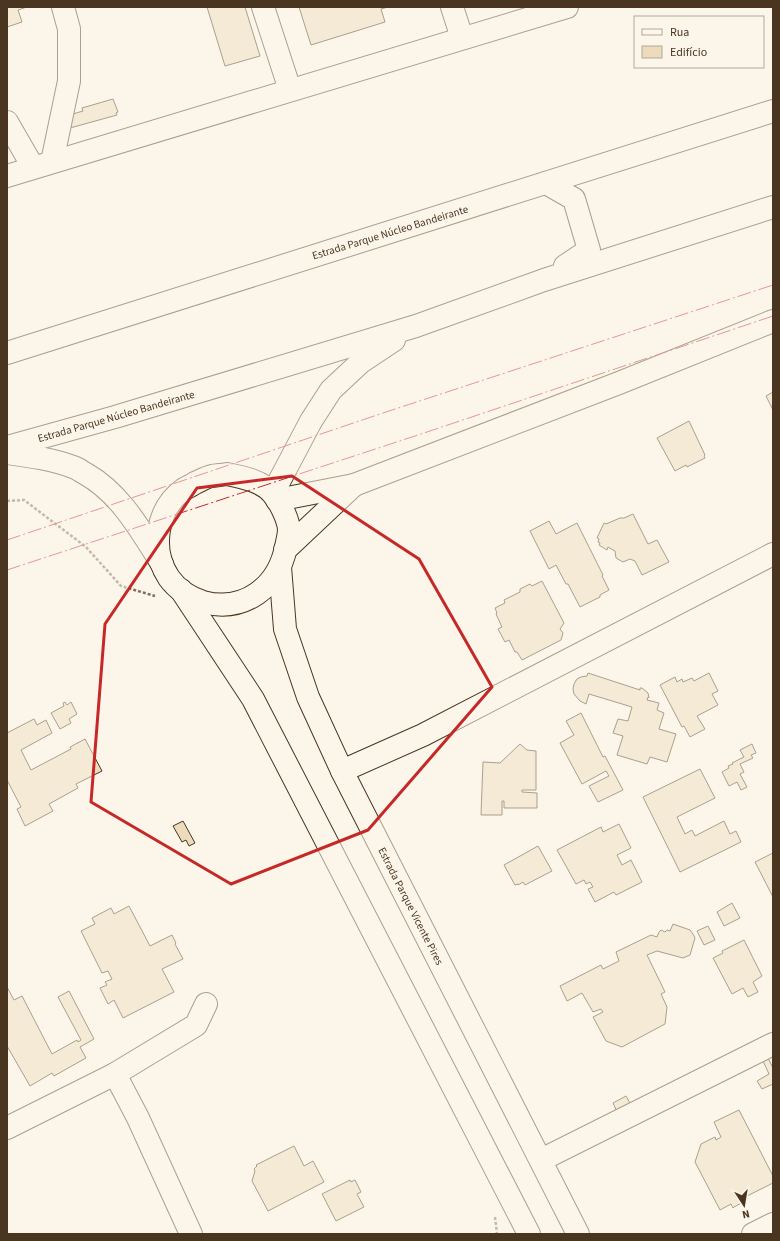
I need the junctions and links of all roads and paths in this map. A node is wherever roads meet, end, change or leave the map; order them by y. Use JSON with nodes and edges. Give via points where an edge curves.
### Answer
{"nodes":[{"id":1,"x":63,"y":7,"type":"edge"},
{"id":2,"x":263,"y":7,"type":"edge"},
{"id":3,"x":452,"y":7,"type":"edge"},
{"id":4,"x":567,"y":7,"type":"edge"},
{"id":5,"x":541,"y":11,"type":"edge"},
{"id":6,"x":462,"y":38,"type":"junction"},
{"id":7,"x":290,"y":90,"type":"junction"},
{"id":8,"x":773,"y":111,"type":"edge"},
{"id":9,"x":7,"y":122,"type":"edge"},
{"id":10,"x":42,"y":165,"type":"junction"},
{"id":11,"x":7,"y":176,"type":"edge"},
{"id":12,"x":546,"y":183,"type":"junction"},
{"id":13,"x":773,"y":207,"type":"edge"},
{"id":14,"x":544,"y":280,"type":"junction"},
{"id":15,"x":773,"y":321,"type":"edge"},
{"id":16,"x":416,"y":326,"type":"junction"},
{"id":17,"x":7,"y":353,"type":"edge"},
{"id":18,"x":7,"y":447,"type":"edge"},
{"id":19,"x":7,"y":453,"type":"edge"},
{"id":20,"x":354,"y":485,"type":"junction"},
{"id":21,"x":275,"y":496,"type":"junction"},
{"id":22,"x":7,"y":501,"type":"edge"},
{"id":23,"x":773,"y":554,"type":"edge"},
{"id":24,"x":282,"y":559,"type":"junction"},
{"id":25,"x":162,"y":564,"type":"junction"},
{"id":26,"x":181,"y":590,"type":"junction"},
{"id":27,"x":157,"y":596,"type":"dead end"},
{"id":28,"x":342,"y":771,"type":"junction"},
{"id":29,"x":206,"y":1004,"type":"dead end"},
{"id":30,"x":773,"y":1044,"type":"edge"},
{"id":31,"x":115,"y":1074,"type":"junction"},
{"id":32,"x":7,"y":1128,"type":"edge"},
{"id":33,"x":540,"y":1160,"type":"junction"},
{"id":34,"x":773,"y":1224,"type":"edge"},
{"id":35,"x":191,"y":1234,"type":"edge"},
{"id":36,"x":529,"y":1234,"type":"edge"},
{"id":37,"x":578,"y":1234,"type":"edge"},
{"id":38,"x":753,"y":1234,"type":"edge"}],
"edges":[{"from":1,"to":10,"type":"main road","via":[[69,29],[68,81]]},
{"from":2,"to":7,"type":"main road"},
{"from":3,"to":6,"type":"main road"},
{"from":4,"to":5,"type":"main road"},
{"from":5,"to":6,"type":"main road"},
{"from":6,"to":7,"type":"main road"},
{"from":7,"to":10,"type":"main road"},
{"from":8,"to":12,"type":"main road","name":"Estrada Parque Núcleo Bandeirante"},
{"from":9,"to":10,"type":"main road"},
{"from":10,"to":11,"type":"main road"},
{"from":12,"to":14,"type":"main road","via":[[574,199],[589,250]]},
{"from":12,"to":17,"type":"main road","name":"Estrada Parque Núcleo Bandeirante"},
{"from":13,"to":14,"type":"main road","name":"Estrada Parque Núcleo Bandeirante"},
{"from":14,"to":16,"type":"main road","name":"Estrada Parque Núcleo Bandeirante"},
{"from":15,"to":20,"type":"main road"},
{"from":16,"to":18,"type":"main road","name":"Estrada Parque Núcleo Bandeirante","via":[[123,415]]},
{"from":16,"to":21,"type":"main road","via":[[361,362],[331,390],[311,421]]},
{"from":19,"to":25,"type":"main road","via":[[47,459],[74,467],[96,480],[116,498],[132,518]]},
{"from":20,"to":21,"type":"main road"},
{"from":20,"to":24,"type":"main road"},
{"from":21,"to":24,"type":"main road","name":"Estrada Parque Vicente Pires","via":[[284,510],[289,530]]},
{"from":21,"to":25,"type":"main road","name":"Estrada Parque Vicente Pires","via":[[258,482],[227,474],[211,476],[184,490],[172,501],[163,515],[158,531],[158,548]]},
{"from":22,"to":27,"type":"path","via":[[24,500],[86,547],[121,586]]},
{"from":23,"to":28,"type":"main road","via":[[423,735]]},
{"from":24,"to":26,"type":"main road","name":"Estrada Parque Vicente Pires","via":[[271,581],[245,600],[212,604],[195,599]]},
{"from":24,"to":28,"type":"main road","name":"Estrada Parque Vicente Pires","via":[[285,629],[308,697]]},
{"from":25,"to":26,"type":"main road","name":"Estrada Parque Vicente Pires"},
{"from":26,"to":36,"type":"main road","name":"Estrada Parque Vicente Pires","via":[[254,699]]},
{"from":28,"to":33,"type":"main road","name":"Estrada Parque Vicente Pires"},
{"from":29,"to":31,"type":"main road","via":[[196,1025]]},
{"from":30,"to":33,"type":"main road"},
{"from":31,"to":32,"type":"main road"},
{"from":31,"to":35,"type":"main road"},
{"from":33,"to":37,"type":"main road","name":"Estrada Parque Vicente Pires"},
{"from":34,"to":38,"type":"main road"}]}
